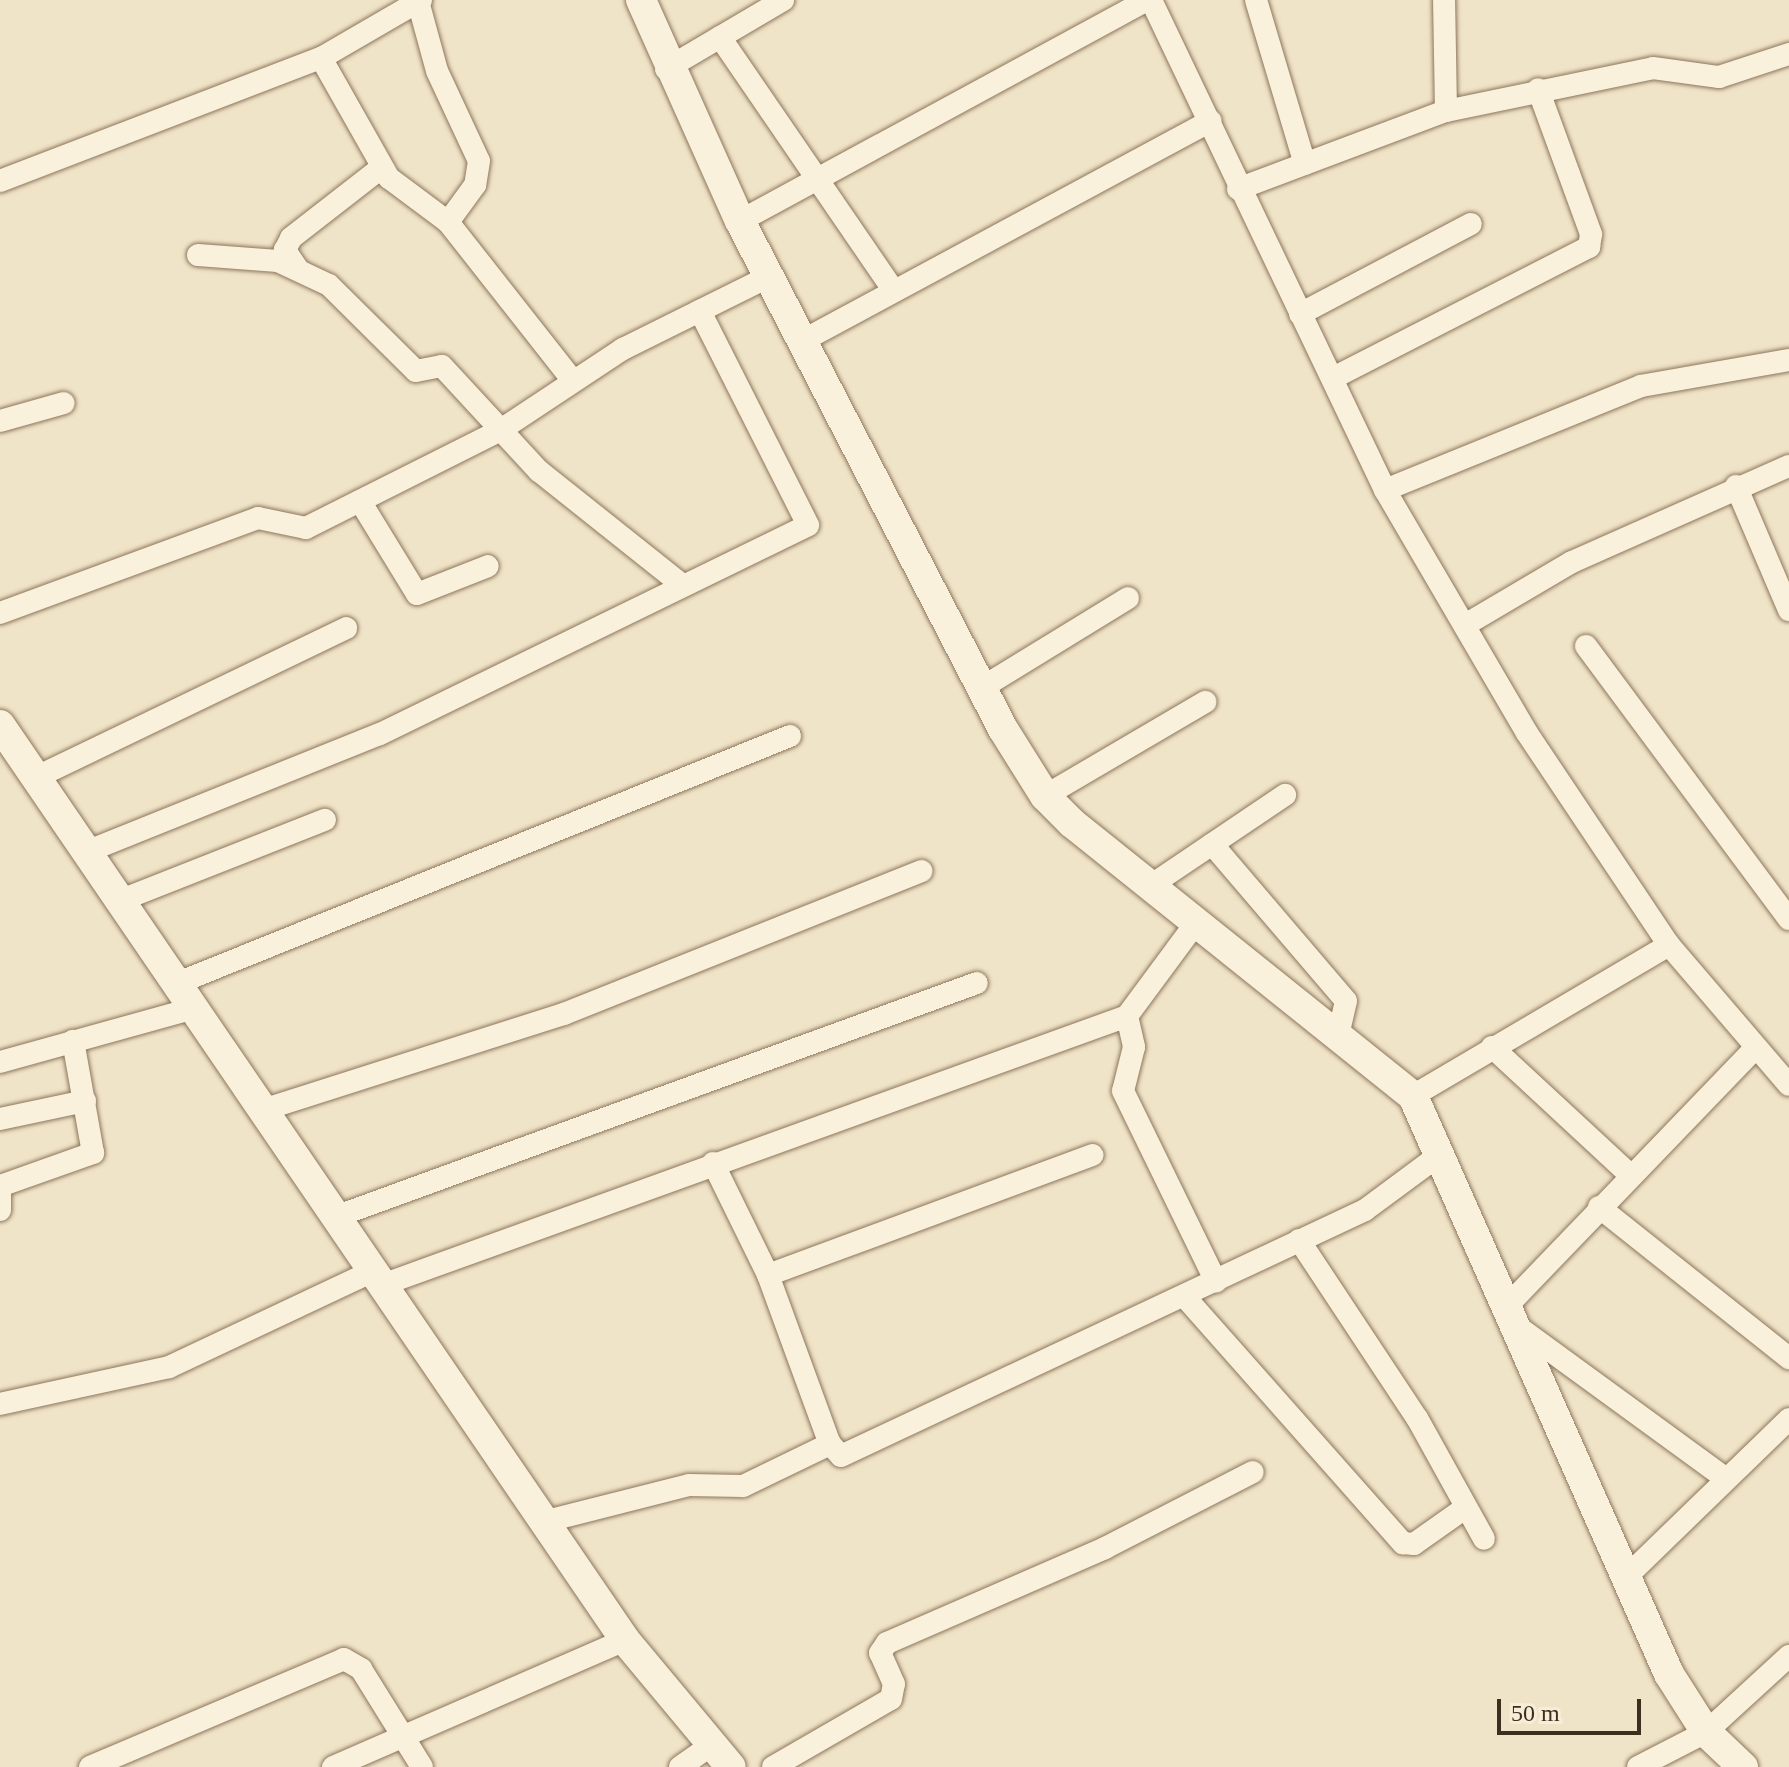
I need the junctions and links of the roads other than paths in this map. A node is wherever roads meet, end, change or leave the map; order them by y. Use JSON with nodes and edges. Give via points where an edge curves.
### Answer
{"nodes":[{"id":1,"x":641,"y":0,"type":"edge"},
{"id":2,"x":783,"y":0,"type":"edge"},
{"id":3,"x":1149,"y":0,"type":"edge"},
{"id":4,"x":1256,"y":0,"type":"edge"},
{"id":5,"x":1444,"y":0,"type":"edge"},
{"id":6,"x":420,"y":2,"type":"edge"},
{"id":7,"x":720,"y":37,"type":"junction"},
{"id":8,"x":1789,"y":54,"type":"edge"},
{"id":9,"x":321,"y":58,"type":"junction"},
{"id":10,"x":666,"y":69,"type":"junction"},
{"id":11,"x":1538,"y":89,"type":"junction"},
{"id":12,"x":1446,"y":111,"type":"junction"},
{"id":13,"x":1211,"y":121,"type":"junction"},
{"id":14,"x":1305,"y":164,"type":"junction"},
{"id":15,"x":381,"y":168,"type":"junction"},
{"id":16,"x":816,"y":176,"type":"junction"},
{"id":17,"x":0,"y":181,"type":"edge"},
{"id":18,"x":1238,"y":189,"type":"junction"},
{"id":19,"x":740,"y":221,"type":"junction"},
{"id":20,"x":448,"y":222,"type":"junction"},
{"id":21,"x":1471,"y":224,"type":"dead end"},
{"id":22,"x":198,"y":255,"type":"dead end"},
{"id":23,"x":297,"y":268,"type":"junction"},
{"id":24,"x":770,"y":276,"type":"junction"},
{"id":25,"x":893,"y":290,"type":"junction"},
{"id":26,"x":717,"y":303,"type":"junction"},
{"id":27,"x":1300,"y":314,"type":"junction"},
{"id":28,"x":802,"y":341,"type":"junction"},
{"id":29,"x":1789,"y":360,"type":"edge"},
{"id":30,"x":1333,"y":378,"type":"junction"},
{"id":31,"x":573,"y":381,"type":"junction"},
{"id":32,"x":64,"y":403,"type":"dead end"},
{"id":33,"x":0,"y":421,"type":"edge"},
{"id":34,"x":499,"y":431,"type":"junction"},
{"id":35,"x":1789,"y":466,"type":"edge"},
{"id":36,"x":1736,"y":486,"type":"junction"},
{"id":37,"x":1385,"y":490,"type":"junction"},
{"id":38,"x":360,"y":501,"type":"junction"},
{"id":39,"x":488,"y":566,"type":"dead end"},
{"id":40,"x":681,"y":584,"type":"junction"},
{"id":41,"x":1128,"y":598,"type":"dead end"},
{"id":42,"x":1789,"y":610,"type":"edge"},
{"id":43,"x":0,"y":613,"type":"edge"},
{"id":44,"x":1465,"y":625,"type":"junction"},
{"id":45,"x":346,"y":628,"type":"dead end"},
{"id":46,"x":1586,"y":646,"type":"dead end"},
{"id":47,"x":983,"y":687,"type":"junction"},
{"id":48,"x":1205,"y":702,"type":"dead end"},
{"id":49,"x":0,"y":725,"type":"edge"},
{"id":50,"x":790,"y":736,"type":"dead end"},
{"id":51,"x":39,"y":776,"type":"junction"},
{"id":52,"x":1285,"y":795,"type":"dead end"},
{"id":53,"x":1045,"y":796,"type":"junction"},
{"id":54,"x":325,"y":820,"type":"dead end"},
{"id":55,"x":1212,"y":844,"type":"junction"},
{"id":56,"x":91,"y":850,"type":"junction"},
{"id":57,"x":921,"y":871,"type":"dead end"},
{"id":58,"x":1150,"y":886,"type":"junction"},
{"id":59,"x":124,"y":899,"type":"junction"},
{"id":60,"x":1789,"y":919,"type":"edge"},
{"id":61,"x":1198,"y":920,"type":"junction"},
{"id":62,"x":1669,"y":945,"type":"junction"},
{"id":63,"x":178,"y":983,"type":"junction"},
{"id":64,"x":977,"y":983,"type":"dead end"},
{"id":65,"x":1135,"y":1007,"type":"junction"},
{"id":66,"x":195,"y":1008,"type":"junction"},
{"id":67,"x":1338,"y":1035,"type":"junction"},
{"id":68,"x":73,"y":1041,"type":"junction"},
{"id":69,"x":1492,"y":1047,"type":"junction"},
{"id":70,"x":1755,"y":1048,"type":"junction"},
{"id":71,"x":0,"y":1062,"type":"edge"},
{"id":72,"x":1786,"y":1077,"type":"edge"},
{"id":73,"x":1413,"y":1096,"type":"junction"},
{"id":74,"x":85,"y":1101,"type":"junction"},
{"id":75,"x":263,"y":1110,"type":"junction"},
{"id":76,"x":0,"y":1119,"type":"edge"},
{"id":77,"x":1093,"y":1155,"type":"dead end"},
{"id":78,"x":1438,"y":1156,"type":"junction"},
{"id":79,"x":713,"y":1163,"type":"junction"},
{"id":80,"x":1629,"y":1174,"type":"junction"},
{"id":81,"x":0,"y":1187,"type":"edge"},
{"id":82,"x":1599,"y":1207,"type":"junction"},
{"id":83,"x":0,"y":1210,"type":"edge"},
{"id":84,"x":335,"y":1217,"type":"junction"},
{"id":85,"x":1299,"y":1240,"type":"junction"},
{"id":86,"x":768,"y":1275,"type":"junction"},
{"id":87,"x":377,"y":1278,"type":"junction"},
{"id":88,"x":1216,"y":1282,"type":"junction"},
{"id":89,"x":1185,"y":1297,"type":"junction"},
{"id":90,"x":1512,"y":1317,"type":"junction"},
{"id":91,"x":1789,"y":1358,"type":"edge"},
{"id":92,"x":0,"y":1404,"type":"edge"},
{"id":93,"x":1789,"y":1419,"type":"edge"},
{"id":94,"x":830,"y":1444,"type":"junction"},
{"id":95,"x":1253,"y":1472,"type":"dead end"},
{"id":96,"x":1725,"y":1478,"type":"junction"},
{"id":97,"x":1465,"y":1508,"type":"junction"},
{"id":98,"x":547,"y":1521,"type":"junction"},
{"id":99,"x":1484,"y":1539,"type":"dead end"},
{"id":100,"x":1624,"y":1579,"type":"junction"},
{"id":101,"x":625,"y":1640,"type":"junction"},
{"id":102,"x":1789,"y":1656,"type":"edge"},
{"id":103,"x":1706,"y":1732,"type":"junction"},
{"id":104,"x":405,"y":1735,"type":"junction"},
{"id":105,"x":721,"y":1756,"type":"edge"},
{"id":106,"x":1650,"y":1762,"type":"edge"},
{"id":107,"x":90,"y":1767,"type":"edge"},
{"id":108,"x":333,"y":1767,"type":"edge"},
{"id":109,"x":422,"y":1767,"type":"edge"},
{"id":110,"x":680,"y":1767,"type":"edge"},
{"id":111,"x":773,"y":1767,"type":"edge"},
{"id":112,"x":1743,"y":1767,"type":"edge"}],
"edges":[{"from":1,"to":10,"type":"street"},
{"from":2,"to":7,"type":"street"},
{"from":3,"to":13,"type":"street"},
{"from":3,"to":16,"type":"street"},
{"from":4,"to":14,"type":"street"},
{"from":5,"to":12,"type":"street"},
{"from":6,"to":9,"type":"street"},
{"from":6,"to":20,"type":"street","via":[[440,80],[479,161],[475,185]]},
{"from":7,"to":10,"type":"street"},
{"from":7,"to":16,"type":"street"},
{"from":8,"to":11,"type":"street","via":[[1709,79],[1653,68]]},
{"from":9,"to":15,"type":"street"},
{"from":9,"to":17,"type":"street"},
{"from":10,"to":19,"type":"street"},
{"from":11,"to":12,"type":"street"},
{"from":11,"to":30,"type":"street","via":[[1591,234],[1589,247]]},
{"from":12,"to":14,"type":"street"},
{"from":13,"to":18,"type":"street"},
{"from":13,"to":25,"type":"street"},
{"from":14,"to":18,"type":"street"},
{"from":15,"to":20,"type":"street"},
{"from":15,"to":23,"type":"street","via":[[291,238],[285,250]]},
{"from":16,"to":19,"type":"street"},
{"from":16,"to":25,"type":"street"},
{"from":18,"to":27,"type":"street"},
{"from":19,"to":24,"type":"street"},
{"from":20,"to":31,"type":"street"},
{"from":21,"to":27,"type":"street"},
{"from":22,"to":23,"type":"street","via":[[257,256]]},
{"from":23,"to":34,"type":"street","via":[[342,295],[416,371],[442,366]]},
{"from":24,"to":26,"type":"street"},
{"from":24,"to":28,"type":"street"},
{"from":25,"to":28,"type":"street"},
{"from":26,"to":31,"type":"street"},
{"from":26,"to":40,"type":"street","via":[[810,520]]},
{"from":27,"to":30,"type":"street"},
{"from":28,"to":47,"type":"street"},
{"from":29,"to":37,"type":"street","via":[[1641,386]]},
{"from":30,"to":37,"type":"street"},
{"from":31,"to":34,"type":"street"},
{"from":32,"to":33,"type":"street"},
{"from":34,"to":38,"type":"street"},
{"from":34,"to":40,"type":"street"},
{"from":35,"to":36,"type":"street"},
{"from":36,"to":42,"type":"street"},
{"from":36,"to":44,"type":"street","via":[[1572,562]]},
{"from":37,"to":44,"type":"street"},
{"from":38,"to":39,"type":"street","via":[[417,594]]},
{"from":38,"to":43,"type":"street","via":[[306,528],[258,518]]},
{"from":40,"to":56,"type":"street","via":[[380,734]]},
{"from":41,"to":47,"type":"street"},
{"from":44,"to":62,"type":"street","via":[[1527,733]]},
{"from":45,"to":51,"type":"street"},
{"from":46,"to":60,"type":"street"},
{"from":47,"to":53,"type":"street"},
{"from":48,"to":53,"type":"street"},
{"from":49,"to":51,"type":"street"},
{"from":50,"to":63,"type":"street"},
{"from":51,"to":56,"type":"street"},
{"from":52,"to":55,"type":"street"},
{"from":53,"to":58,"type":"street"},
{"from":54,"to":59,"type":"street"},
{"from":55,"to":58,"type":"street"},
{"from":55,"to":67,"type":"street","via":[[1346,1001]]},
{"from":56,"to":59,"type":"street"},
{"from":57,"to":75,"type":"street","via":[[564,1014]]},
{"from":58,"to":61,"type":"street"},
{"from":59,"to":63,"type":"street"},
{"from":61,"to":65,"type":"street"},
{"from":61,"to":67,"type":"street"},
{"from":62,"to":69,"type":"street"},
{"from":62,"to":70,"type":"street"},
{"from":63,"to":66,"type":"street"},
{"from":64,"to":84,"type":"street"},
{"from":65,"to":79,"type":"street"},
{"from":65,"to":88,"type":"street","via":[[1134,1047],[1123,1091]]},
{"from":66,"to":68,"type":"street"},
{"from":66,"to":75,"type":"street"},
{"from":67,"to":73,"type":"street"},
{"from":68,"to":71,"type":"street"},
{"from":68,"to":74,"type":"street"},
{"from":69,"to":73,"type":"street"},
{"from":69,"to":80,"type":"street"},
{"from":70,"to":72,"type":"street"},
{"from":70,"to":80,"type":"street"},
{"from":73,"to":78,"type":"street"},
{"from":74,"to":76,"type":"street"},
{"from":74,"to":81,"type":"street","via":[[93,1153]]},
{"from":75,"to":84,"type":"street"},
{"from":77,"to":86,"type":"street"},
{"from":78,"to":85,"type":"street","via":[[1403,1185]]},
{"from":78,"to":90,"type":"street"},
{"from":79,"to":86,"type":"street"},
{"from":79,"to":87,"type":"street"},
{"from":80,"to":82,"type":"street"},
{"from":81,"to":83,"type":"street"},
{"from":82,"to":90,"type":"street"},
{"from":82,"to":91,"type":"street"},
{"from":84,"to":87,"type":"street"},
{"from":85,"to":88,"type":"street"},
{"from":85,"to":97,"type":"street","via":[[1417,1418]]},
{"from":86,"to":94,"type":"street"},
{"from":87,"to":92,"type":"street","via":[[169,1367]]},
{"from":87,"to":98,"type":"street"},
{"from":88,"to":89,"type":"street"},
{"from":89,"to":94,"type":"street","via":[[847,1455],[837,1455]]},
{"from":89,"to":97,"type":"street","via":[[1403,1543],[1414,1544]]},
{"from":90,"to":96,"type":"street"},
{"from":90,"to":100,"type":"street"},
{"from":93,"to":96,"type":"street"},
{"from":94,"to":98,"type":"street","via":[[743,1486],[689,1485]]},
{"from":95,"to":111,"type":"street","via":[[1105,1548],[887,1643],[880,1653],[894,1684],[891,1699]]},
{"from":96,"to":100,"type":"street"},
{"from":97,"to":99,"type":"street"},
{"from":98,"to":101,"type":"street"},
{"from":100,"to":103,"type":"street"},
{"from":101,"to":104,"type":"street"},
{"from":101,"to":105,"type":"street"},
{"from":102,"to":103,"type":"street"},
{"from":103,"to":106,"type":"street"},
{"from":103,"to":112,"type":"street"},
{"from":104,"to":107,"type":"street","via":[[361,1669],[344,1659]]},
{"from":104,"to":108,"type":"street"},
{"from":104,"to":109,"type":"street"},
{"from":105,"to":110,"type":"street"}]}
